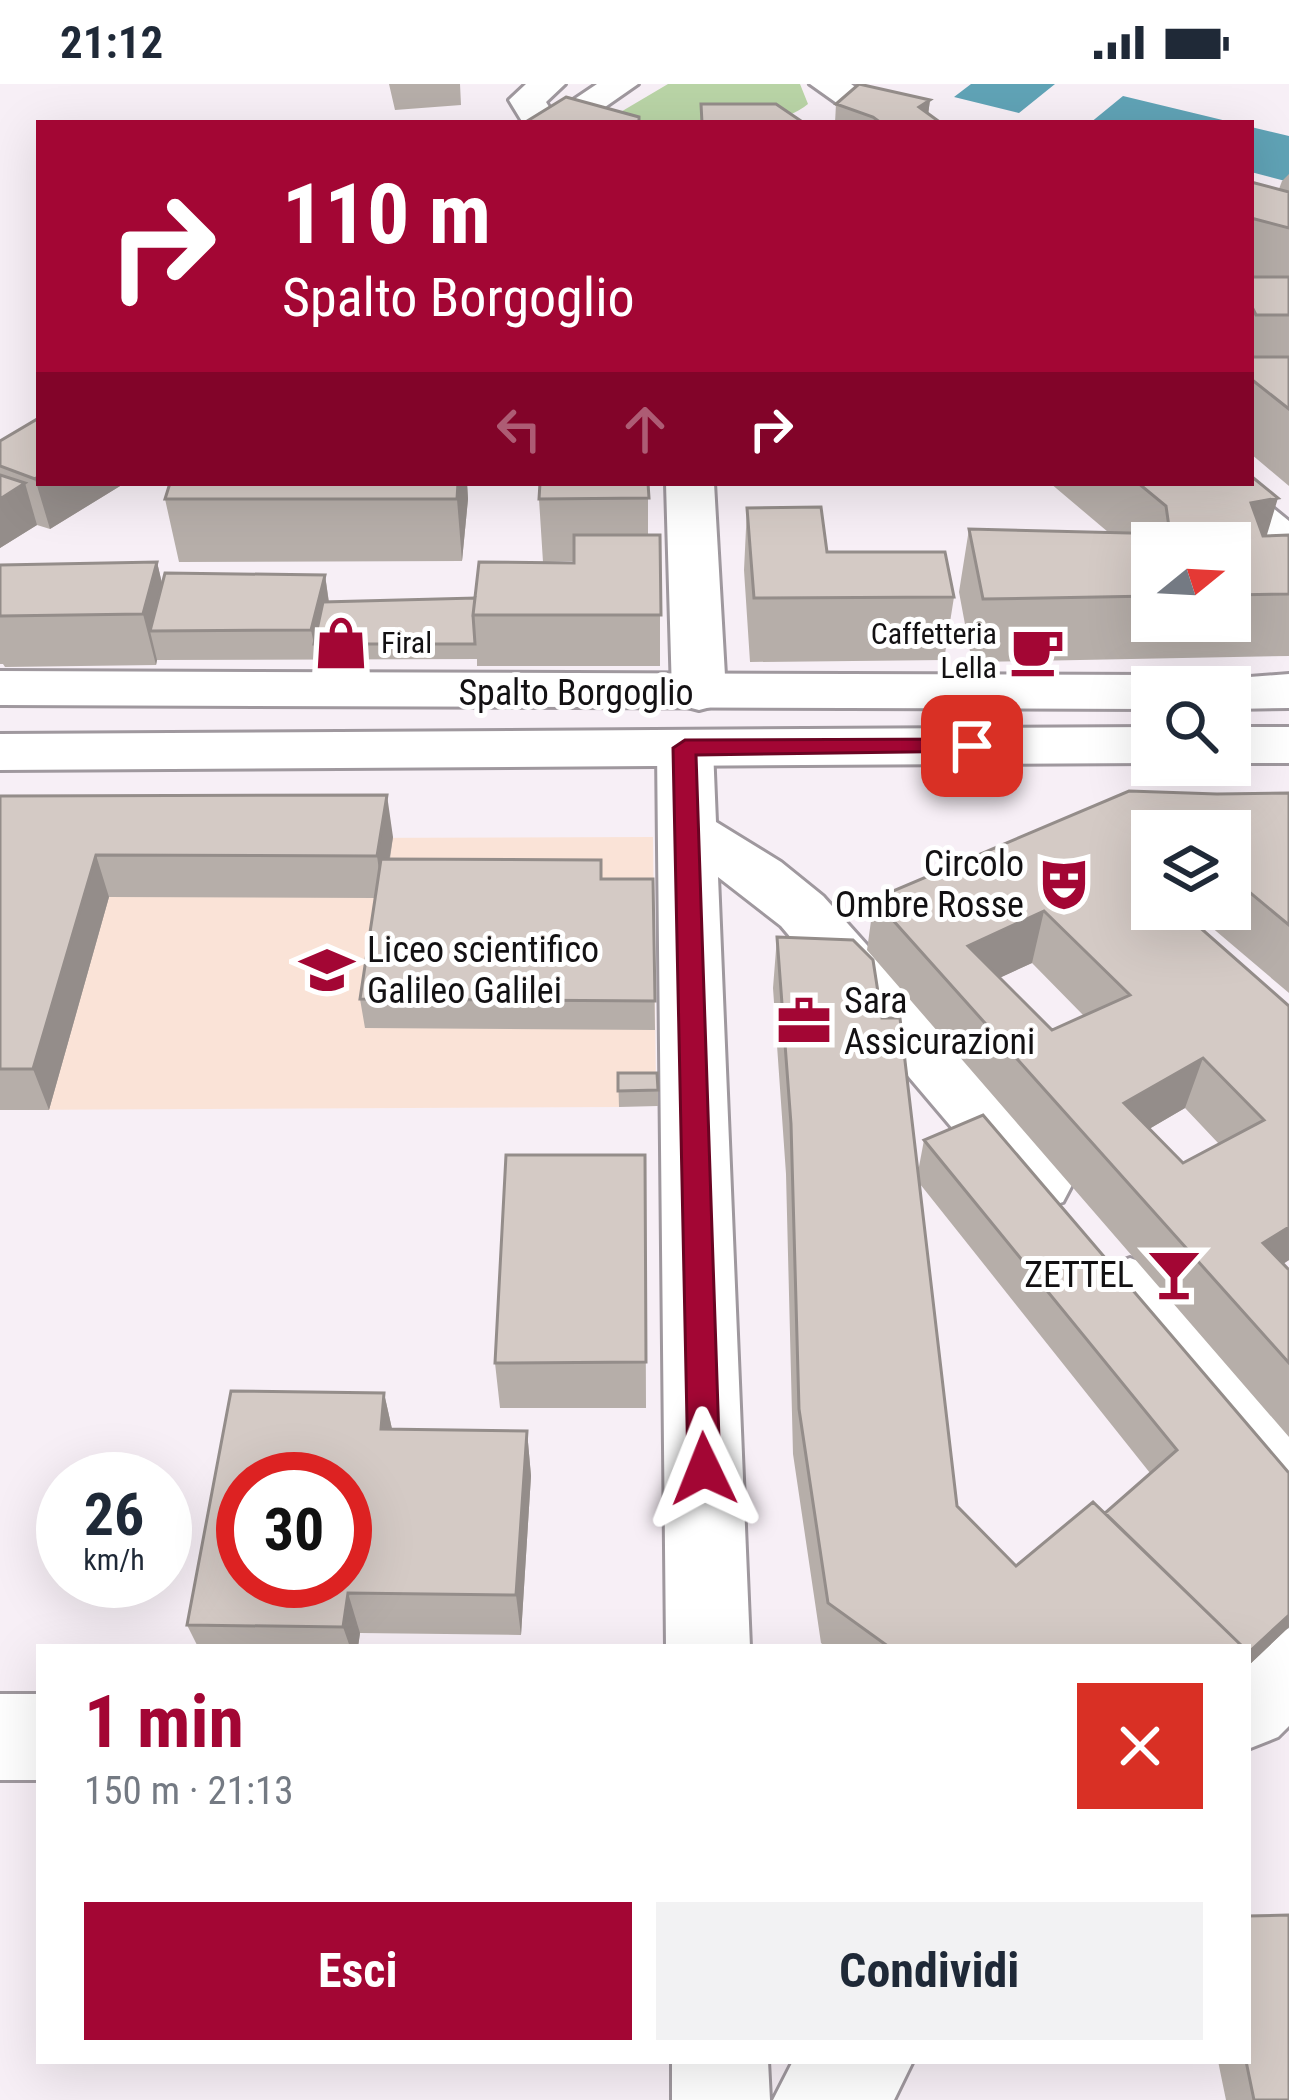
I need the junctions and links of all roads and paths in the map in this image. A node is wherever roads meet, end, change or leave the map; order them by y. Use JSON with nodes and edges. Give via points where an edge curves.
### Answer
{"nodes":[{"id":1,"x":548,"y":84,"type":"edge"},
{"id":2,"x":621,"y":84,"type":"edge"},
{"id":3,"x":865,"y":84,"type":"edge"},
{"id":4,"x":818,"y":96,"type":"edge"},
{"id":5,"x":540,"y":120,"type":"edge"},
{"id":6,"x":562,"y":120,"type":"edge"},
{"id":7,"x":883,"y":120,"type":"edge"},
{"id":8,"x":886,"y":120,"type":"edge"},
{"id":9,"x":690,"y":486,"type":"edge"},
{"id":10,"x":1217,"y":486,"type":"edge"},
{"id":11,"x":1289,"y":546,"type":"edge"},
{"id":12,"x":0,"y":688,"type":"edge"},
{"id":13,"x":1251,"y":692,"type":"edge"},
{"id":14,"x":1289,"y":692,"type":"edge"},
{"id":15,"x":1131,"y":693,"type":"edge"},
{"id":16,"x":692,"y":720,"type":"junction"},
{"id":17,"x":1131,"y":744,"type":"edge"},
{"id":18,"x":1251,"y":745,"type":"edge"},
{"id":19,"x":1289,"y":745,"type":"edge"},
{"id":20,"x":0,"y":752,"type":"edge"},
{"id":21,"x":686,"y":830,"type":"junction"},
{"id":22,"x":1289,"y":1472,"type":"edge"},
{"id":23,"x":708,"y":1644,"type":"edge"},
{"id":24,"x":0,"y":1737,"type":"edge"},
{"id":25,"x":36,"y":1737,"type":"edge"},
{"id":26,"x":720,"y":2064,"type":"edge"},
{"id":27,"x":862,"y":2064,"type":"edge"},
{"id":28,"x":721,"y":2100,"type":"edge"},
{"id":29,"x":822,"y":2100,"type":"edge"}],
"edges":[{"from":1,"to":5,"type":"street","via":[[527,100]]},
{"from":2,"to":6,"type":"street"},
{"from":3,"to":8,"type":"street"},
{"from":4,"to":7,"type":"street"},
{"from":9,"to":16,"type":"street"},
{"from":10,"to":11,"type":"street"},
{"from":12,"to":16,"type":"street","name":"Spalto Borgoglio"},
{"from":13,"to":14,"type":"street"},
{"from":15,"to":16,"type":"street","name":"Spalto Borgoglio"},
{"from":16,"to":17,"type":"street","name":"Spalto Borgoglio"},
{"from":16,"to":20,"type":"street","name":"Spalto Borgoglio"},
{"from":16,"to":21,"type":"street"},
{"from":18,"to":19,"type":"street"},
{"from":21,"to":22,"type":"street","via":[[802,911]]},
{"from":21,"to":23,"type":"street"},
{"from":24,"to":25,"type":"street"},
{"from":26,"to":28,"type":"street"},
{"from":27,"to":29,"type":"street"}]}
